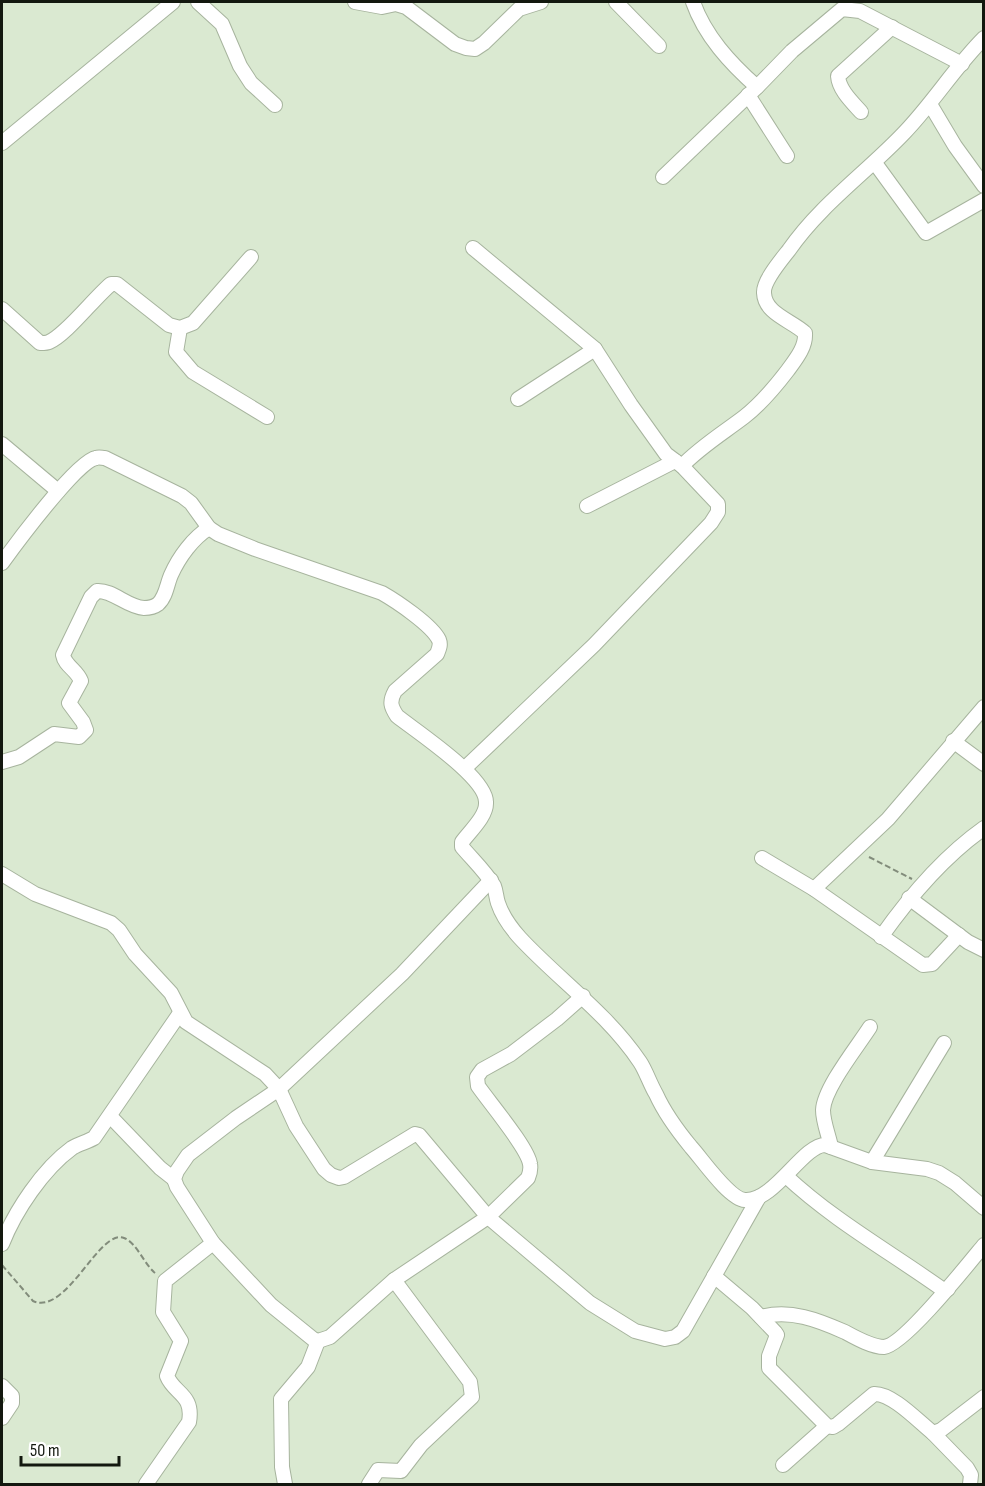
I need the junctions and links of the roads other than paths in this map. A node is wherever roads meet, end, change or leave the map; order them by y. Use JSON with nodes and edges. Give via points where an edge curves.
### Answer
{"nodes":[{"id":1,"x":173,"y":2,"type":"edge"},
{"id":2,"x":198,"y":2,"type":"edge"},
{"id":3,"x":355,"y":2,"type":"edge"},
{"id":4,"x":360,"y":2,"type":"edge"},
{"id":5,"x":541,"y":2,"type":"edge"},
{"id":6,"x":616,"y":2,"type":"edge"},
{"id":7,"x":693,"y":2,"type":"edge"},
{"id":8,"x":892,"y":27,"type":"junction"},
{"id":9,"x":981,"y":44,"type":"edge"},
{"id":10,"x":659,"y":46,"type":"dead end"},
{"id":11,"x":962,"y":64,"type":"junction"},
{"id":12,"x":752,"y":91,"type":"junction"},
{"id":13,"x":930,"y":104,"type":"junction"},
{"id":14,"x":275,"y":105,"type":"dead end"},
{"id":15,"x":861,"y":112,"type":"dead end"},
{"id":16,"x":4,"y":137,"type":"edge"},
{"id":17,"x":787,"y":156,"type":"dead end"},
{"id":18,"x":875,"y":163,"type":"junction"},
{"id":19,"x":663,"y":177,"type":"dead end"},
{"id":20,"x":984,"y":186,"type":"edge"},
{"id":21,"x":984,"y":200,"type":"edge"},
{"id":22,"x":473,"y":248,"type":"dead end"},
{"id":23,"x":251,"y":257,"type":"dead end"},
{"id":24,"x":2,"y":309,"type":"edge"},
{"id":25,"x":180,"y":328,"type":"junction"},
{"id":26,"x":595,"y":349,"type":"junction"},
{"id":27,"x":518,"y":399,"type":"dead end"},
{"id":28,"x":267,"y":417,"type":"dead end"},
{"id":29,"x":2,"y":444,"type":"edge"},
{"id":30,"x":679,"y":464,"type":"junction"},
{"id":31,"x":58,"y":491,"type":"junction"},
{"id":32,"x":587,"y":506,"type":"dead end"},
{"id":33,"x":208,"y":528,"type":"junction"},
{"id":34,"x":2,"y":563,"type":"edge"},
{"id":35,"x":984,"y":707,"type":"edge"},
{"id":36,"x":953,"y":741,"type":"junction"},
{"id":37,"x":2,"y":762,"type":"edge"},
{"id":38,"x":984,"y":764,"type":"edge"},
{"id":39,"x":465,"y":768,"type":"junction"},
{"id":40,"x":984,"y":828,"type":"edge"},
{"id":41,"x":762,"y":858,"type":"dead end"},
{"id":42,"x":2,"y":874,"type":"edge"},
{"id":43,"x":490,"y":880,"type":"junction"},
{"id":44,"x":814,"y":889,"type":"junction"},
{"id":45,"x":909,"y":898,"type":"junction"},
{"id":46,"x":959,"y":935,"type":"junction"},
{"id":47,"x":881,"y":937,"type":"junction"},
{"id":48,"x":984,"y":950,"type":"edge"},
{"id":49,"x":583,"y":996,"type":"junction"},
{"id":50,"x":180,"y":1013,"type":"junction"},
{"id":51,"x":870,"y":1027,"type":"dead end"},
{"id":52,"x":944,"y":1043,"type":"dead end"},
{"id":53,"x":279,"y":1089,"type":"junction"},
{"id":54,"x":110,"y":1116,"type":"junction"},
{"id":55,"x":831,"y":1147,"type":"junction"},
{"id":56,"x":872,"y":1162,"type":"junction"},
{"id":57,"x":786,"y":1176,"type":"junction"},
{"id":58,"x":174,"y":1179,"type":"junction"},
{"id":59,"x":759,"y":1197,"type":"junction"},
{"id":60,"x":984,"y":1208,"type":"edge"},
{"id":61,"x":488,"y":1217,"type":"junction"},
{"id":62,"x":213,"y":1243,"type":"junction"},
{"id":63,"x":2,"y":1244,"type":"edge"},
{"id":64,"x":984,"y":1245,"type":"edge"},
{"id":65,"x":714,"y":1276,"type":"junction"},
{"id":66,"x":394,"y":1280,"type":"junction"},
{"id":67,"x":948,"y":1289,"type":"junction"},
{"id":68,"x":761,"y":1317,"type":"junction"},
{"id":69,"x":318,"y":1341,"type":"junction"},
{"id":70,"x":2,"y":1386,"type":"edge"},
{"id":71,"x":984,"y":1397,"type":"edge"},
{"id":72,"x":2,"y":1418,"type":"edge"},
{"id":73,"x":827,"y":1426,"type":"junction"},
{"id":74,"x":933,"y":1433,"type":"junction"},
{"id":75,"x":783,"y":1465,"type":"dead end"},
{"id":76,"x":146,"y":1485,"type":"edge"},
{"id":77,"x":285,"y":1485,"type":"edge"},
{"id":78,"x":369,"y":1485,"type":"edge"},
{"id":79,"x":970,"y":1485,"type":"edge"}],
"edges":[{"from":1,"to":16,"type":"street"},
{"from":2,"to":14,"type":"street","via":[[222,24],[251,83]]},
{"from":3,"to":4,"type":"street"},
{"from":4,"to":5,"type":"street","via":[[406,7],[455,44],[475,49],[519,9]]},
{"from":6,"to":10,"type":"street"},
{"from":7,"to":12,"type":"street","via":[[703,26]]},
{"from":8,"to":11,"type":"street"},
{"from":8,"to":12,"type":"street","via":[[860,11],[842,9]]},
{"from":8,"to":15,"type":"street","via":[[838,76],[844,91]]},
{"from":9,"to":11,"type":"street"},
{"from":11,"to":13,"type":"street"},
{"from":12,"to":17,"type":"street"},
{"from":12,"to":19,"type":"street"},
{"from":13,"to":18,"type":"street"},
{"from":13,"to":20,"type":"street"},
{"from":18,"to":21,"type":"street","via":[[926,233]]},
{"from":18,"to":30,"type":"street","via":[[826,206],[767,281],[767,304],[805,333],[806,341],[796,360],[746,416]]},
{"from":22,"to":26,"type":"street"},
{"from":23,"to":25,"type":"street","via":[[193,323]]},
{"from":24,"to":25,"type":"street","via":[[40,343],[48,343],[111,284],[117,284],[169,325]]},
{"from":25,"to":28,"type":"street","via":[[176,352],[193,372]]},
{"from":26,"to":27,"type":"street"},
{"from":26,"to":30,"type":"street","via":[[666,454]]},
{"from":29,"to":31,"type":"street"},
{"from":30,"to":32,"type":"street"},
{"from":30,"to":39,"type":"street","via":[[718,504],[711,523],[594,645]]},
{"from":31,"to":33,"type":"street","via":[[88,461],[105,458],[182,496]]},
{"from":31,"to":34,"type":"street"},
{"from":33,"to":37,"type":"street","via":[[179,560],[164,596],[152,608],[134,605],[103,591],[96,591],[91,597],[63,655],[80,677],[69,703],[83,722],[84,734],[54,734],[19,757]]},
{"from":33,"to":39,"type":"street","via":[[400,603],[439,640],[440,647],[395,691],[391,707],[397,716]]},
{"from":35,"to":36,"type":"street"},
{"from":36,"to":38,"type":"street"},
{"from":36,"to":44,"type":"street","via":[[901,805]]},
{"from":39,"to":43,"type":"street","via":[[487,803],[462,847]]},
{"from":40,"to":45,"type":"street"},
{"from":41,"to":44,"type":"street"},
{"from":42,"to":50,"type":"street","via":[[35,894],[111,923],[171,993]]},
{"from":43,"to":49,"type":"street","via":[[505,917],[519,936]]},
{"from":43,"to":53,"type":"street","via":[[402,974]]},
{"from":44,"to":47,"type":"street"},
{"from":45,"to":46,"type":"street"},
{"from":45,"to":47,"type":"street"},
{"from":46,"to":47,"type":"street","via":[[938,959],[926,966]]},
{"from":46,"to":48,"type":"street"},
{"from":49,"to":59,"type":"street","via":[[641,1063],[674,1127],[726,1190],[736,1198]]},
{"from":49,"to":61,"type":"street","via":[[477,1077],[478,1086],[514,1134],[531,1170],[528,1178]]},
{"from":50,"to":53,"type":"street","via":[[195,1029],[255,1066]]},
{"from":50,"to":54,"type":"street"},
{"from":51,"to":55,"type":"street","via":[[832,1084],[823,1109]]},
{"from":52,"to":56,"type":"street"},
{"from":53,"to":58,"type":"street","via":[[188,1155]]},
{"from":53,"to":61,"type":"street","via":[[296,1126],[331,1176],[344,1177],[416,1134]]},
{"from":54,"to":58,"type":"street"},
{"from":54,"to":63,"type":"street","via":[[94,1138],[74,1147],[49,1169],[19,1210]]},
{"from":55,"to":56,"type":"street"},
{"from":55,"to":57,"type":"street","via":[[819,1145]]},
{"from":56,"to":60,"type":"street","via":[[939,1173]]},
{"from":57,"to":59,"type":"street"},
{"from":57,"to":67,"type":"street","via":[[828,1212],[942,1289]]},
{"from":58,"to":62,"type":"street"},
{"from":59,"to":65,"type":"street"},
{"from":61,"to":65,"type":"street","via":[[590,1303],[635,1331],[665,1339],[683,1331]]},
{"from":61,"to":66,"type":"street"},
{"from":62,"to":69,"type":"street","via":[[271,1305]]},
{"from":62,"to":76,"type":"street","via":[[165,1281],[163,1312],[181,1341],[167,1376],[191,1412],[189,1422]]},
{"from":64,"to":67,"type":"street"},
{"from":65,"to":68,"type":"street"},
{"from":66,"to":69,"type":"street","via":[[330,1337]]},
{"from":66,"to":78,"type":"street","via":[[470,1382],[471,1397],[422,1444],[401,1471],[378,1470]]},
{"from":67,"to":68,"type":"street","via":[[907,1331],[884,1347],[793,1314]]},
{"from":68,"to":73,"type":"street","via":[[777,1335],[769,1368]]},
{"from":69,"to":77,"type":"street","via":[[308,1367],[281,1400]]},
{"from":70,"to":72,"type":"street","via":[[12,1396],[12,1403]]},
{"from":71,"to":74,"type":"street"},
{"from":73,"to":74,"type":"street","via":[[833,1427],[874,1394],[881,1394]]},
{"from":73,"to":75,"type":"street"},
{"from":74,"to":79,"type":"street","via":[[967,1468]]}]}
